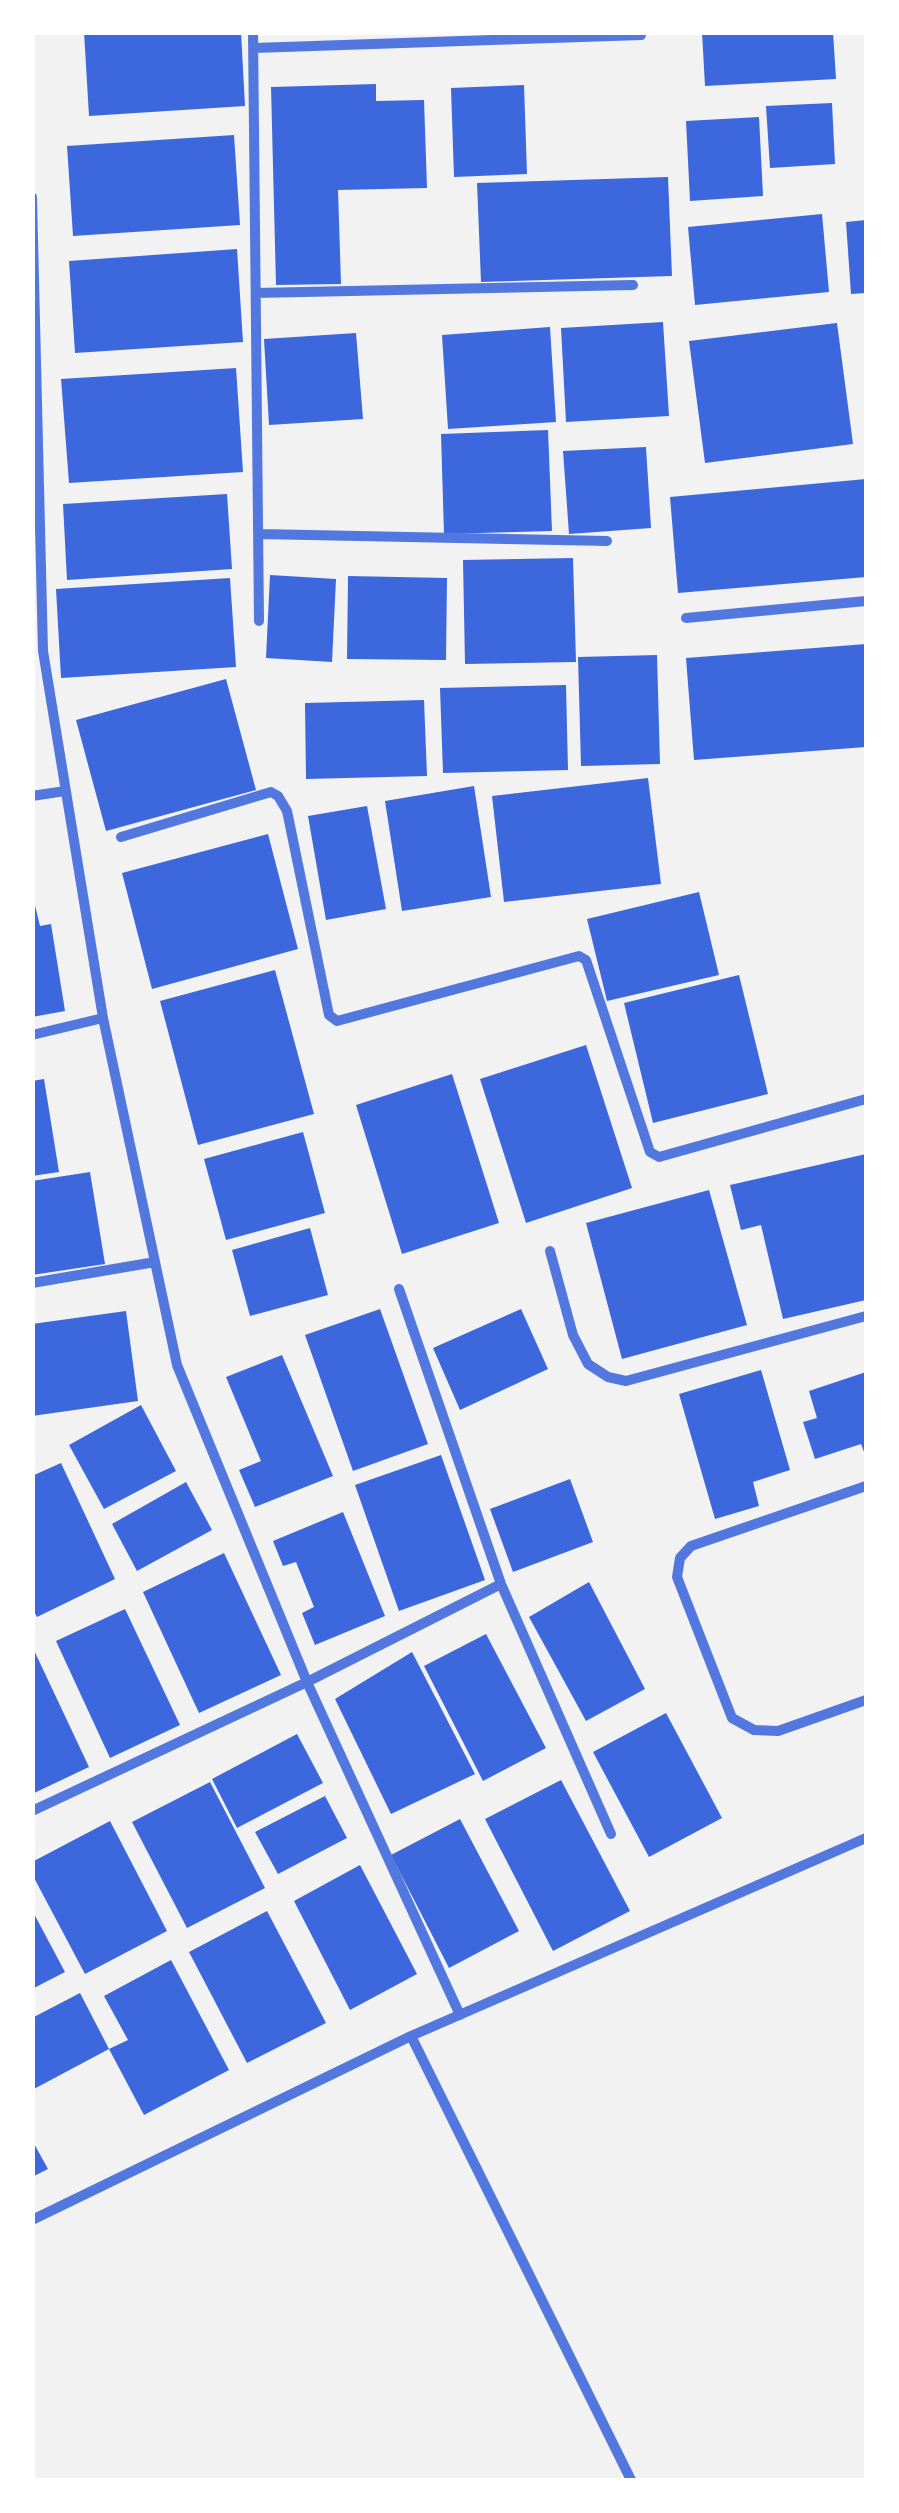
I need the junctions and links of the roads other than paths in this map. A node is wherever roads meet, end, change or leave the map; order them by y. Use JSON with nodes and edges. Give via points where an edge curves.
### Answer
{"nodes":[{"id":1,"x":253,"y":32,"type":"edge"},
{"id":2,"x":640,"y":35,"type":"edge"},
{"id":3,"x":254,"y":48,"type":"junction"},
{"id":4,"x":32,"y":198,"type":"edge"},
{"id":5,"x":633,"y":285,"type":"dead end"},
{"id":6,"x":256,"y":293,"type":"junction"},
{"id":7,"x":259,"y":534,"type":"junction"},
{"id":8,"x":607,"y":541,"type":"dead end"},
{"id":9,"x":866,"y":601,"type":"edge"},
{"id":10,"x":686,"y":618,"type":"dead end"},
{"id":11,"x":258,"y":621,"type":"dead end"},
{"id":12,"x":65,"y":790,"type":"junction"},
{"id":13,"x":32,"y":796,"type":"edge"},
{"id":14,"x":121,"y":837,"type":"dead end"},
{"id":15,"x":103,"y":1018,"type":"junction"},
{"id":16,"x":32,"y":1035,"type":"edge"},
{"id":17,"x":866,"y":1099,"type":"edge"},
{"id":18,"x":550,"y":1252,"type":"dead end"},
{"id":19,"x":154,"y":1262,"type":"junction"},
{"id":20,"x":32,"y":1283,"type":"edge"},
{"id":21,"x":399,"y":1289,"type":"dead end"},
{"id":22,"x":866,"y":1316,"type":"edge"},
{"id":23,"x":866,"y":1486,"type":"edge"},
{"id":24,"x":501,"y":1584,"type":"junction"},
{"id":25,"x":307,"y":1682,"type":"junction"},
{"id":26,"x":866,"y":1700,"type":"edge"},
{"id":27,"x":32,"y":1811,"type":"edge"},
{"id":28,"x":611,"y":1834,"type":"dead end"},
{"id":29,"x":866,"y":1838,"type":"edge"},
{"id":30,"x":460,"y":2014,"type":"junction"},
{"id":31,"x":411,"y":2036,"type":"junction"},
{"id":32,"x":32,"y":2220,"type":"edge"},
{"id":33,"x":630,"y":2480,"type":"edge"}],
"edges":[{"from":1,"to":3,"type":"street"},
{"from":2,"to":3,"type":"street"},
{"from":3,"to":6,"type":"street"},
{"from":4,"to":12,"type":"street","via":[[43,651]]},
{"from":5,"to":6,"type":"street"},
{"from":6,"to":7,"type":"street"},
{"from":7,"to":8,"type":"street"},
{"from":7,"to":11,"type":"street"},
{"from":9,"to":10,"type":"street"},
{"from":12,"to":13,"type":"street"},
{"from":12,"to":15,"type":"street"},
{"from":14,"to":17,"type":"street","via":[[271,792],[278,796],[287,811],[329,1015],[337,1021],[580,956],[650,1152],[659,1157]]},
{"from":15,"to":16,"type":"street"},
{"from":15,"to":19,"type":"street"},
{"from":18,"to":22,"type":"street","via":[[573,1335],[588,1364],[608,1377],[626,1380]]},
{"from":19,"to":20,"type":"street"},
{"from":19,"to":25,"type":"street","via":[[177,1364]]},
{"from":21,"to":24,"type":"street"},
{"from":23,"to":26,"type":"street","via":[[691,1546],[676,1577],[732,1718],[754,1730],[778,1730]]},
{"from":24,"to":25,"type":"street"},
{"from":24,"to":28,"type":"street"},
{"from":25,"to":27,"type":"street"},
{"from":25,"to":30,"type":"street"},
{"from":29,"to":30,"type":"street"},
{"from":30,"to":31,"type":"street"},
{"from":31,"to":32,"type":"street"},
{"from":31,"to":33,"type":"street"}]}
